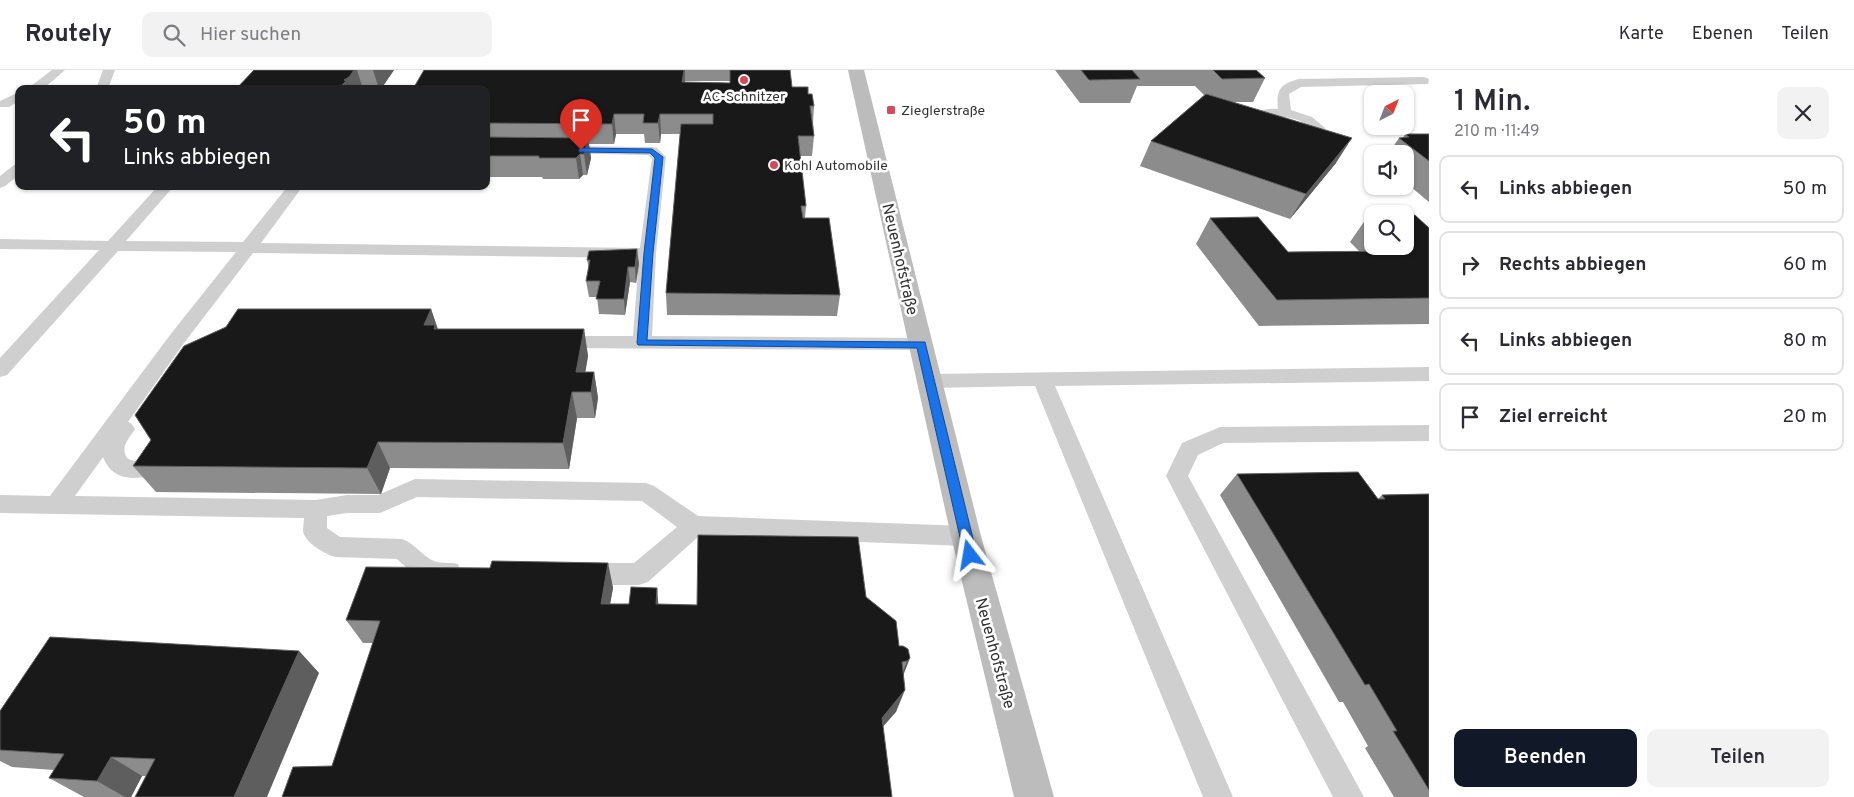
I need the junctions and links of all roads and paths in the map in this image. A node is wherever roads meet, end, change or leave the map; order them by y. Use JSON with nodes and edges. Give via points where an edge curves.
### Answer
{"nodes":[{"id":1,"x":59,"y":70,"type":"edge"},
{"id":2,"x":109,"y":70,"type":"edge"},
{"id":3,"x":856,"y":70,"type":"edge"},
{"id":4,"x":1408,"y":70,"type":"edge"},
{"id":5,"x":1426,"y":83,"type":"edge"},
{"id":6,"x":42,"y":85,"type":"edge"},
{"id":7,"x":104,"y":85,"type":"edge"},
{"id":8,"x":15,"y":98,"type":"edge"},
{"id":9,"x":1,"y":105,"type":"edge"},
{"id":10,"x":1286,"y":113,"type":"dead end"},
{"id":11,"x":543,"y":150,"type":"edge"},
{"id":12,"x":15,"y":171,"type":"edge"},
{"id":13,"x":0,"y":183,"type":"edge"},
{"id":14,"x":163,"y":190,"type":"edge"},
{"id":15,"x":293,"y":190,"type":"edge"},
{"id":16,"x":0,"y":244,"type":"edge"},
{"id":17,"x":113,"y":246,"type":"junction"},
{"id":18,"x":248,"y":247,"type":"junction"},
{"id":19,"x":648,"y":253,"type":"junction"},
{"id":20,"x":535,"y":342,"type":"edge"},
{"id":21,"x":642,"y":343,"type":"junction"},
{"id":22,"x":921,"y":344,"type":"junction"},
{"id":23,"x":0,"y":370,"type":"edge"},
{"id":24,"x":1428,"y":375,"type":"edge"},
{"id":25,"x":930,"y":380,"type":"junction"},
{"id":26,"x":1042,"y":380,"type":"junction"},
{"id":27,"x":132,"y":400,"type":"junction"},
{"id":28,"x":1429,"y":432,"type":"edge"},
{"id":29,"x":168,"y":460,"type":"edge"},
{"id":30,"x":0,"y":504,"type":"edge"},
{"id":31,"x":56,"y":505,"type":"junction"},
{"id":32,"x":316,"y":509,"type":"junction"},
{"id":33,"x":694,"y":526,"type":"junction"},
{"id":34,"x":966,"y":536,"type":"junction"},
{"id":35,"x":469,"y":573,"type":"edge"},
{"id":36,"x":559,"y":574,"type":"edge"},
{"id":37,"x":1034,"y":797,"type":"edge"},
{"id":38,"x":1218,"y":797,"type":"edge"},
{"id":39,"x":1349,"y":797,"type":"edge"}],
"edges":[{"from":1,"to":6,"type":"lane"},
{"from":2,"to":7,"type":"lane"},
{"from":3,"to":22,"type":"street","name":"Neuenhofstraße"},
{"from":4,"to":5,"type":"lane"},
{"from":5,"to":10,"type":"lane","via":[[1299,83],[1283,94]]},
{"from":8,"to":9,"type":"lane"},
{"from":11,"to":19,"type":"lane","via":[[652,151],[659,157]]},
{"from":12,"to":13,"type":"lane"},
{"from":14,"to":17,"type":"lane"},
{"from":15,"to":18,"type":"lane"},
{"from":16,"to":17,"type":"lane"},
{"from":17,"to":18,"type":"lane"},
{"from":17,"to":23,"type":"lane"},
{"from":18,"to":19,"type":"lane"},
{"from":18,"to":27,"type":"lane","via":[[186,339]]},
{"from":19,"to":21,"type":"lane"},
{"from":20,"to":21,"type":"lane"},
{"from":21,"to":22,"type":"lane"},
{"from":22,"to":25,"type":"street","name":"Neuenhofstraße"},
{"from":24,"to":26,"type":"lane"},
{"from":25,"to":26,"type":"lane"},
{"from":25,"to":34,"type":"street","name":"Neuenhofstraße"},
{"from":26,"to":38,"type":"lane"},
{"from":27,"to":29,"type":"lane","via":[[142,412],[117,435],[112,445],[113,454],[120,465],[133,470],[150,468]]},
{"from":27,"to":31,"type":"lane"},
{"from":28,"to":39,"type":"lane","via":[[1220,435],[1190,448],[1177,476]]},
{"from":30,"to":31,"type":"lane"},
{"from":31,"to":32,"type":"lane"},
{"from":32,"to":33,"type":"lane","via":[[347,504],[380,504],[416,488],[646,492]]},
{"from":32,"to":35,"type":"lane","via":[[315,532],[335,547],[402,549],[429,572]]},
{"from":33,"to":34,"type":"lane"},
{"from":33,"to":36,"type":"lane","via":[[639,574]]},
{"from":34,"to":37,"type":"street","name":"Neuenhofstraße"}]}
